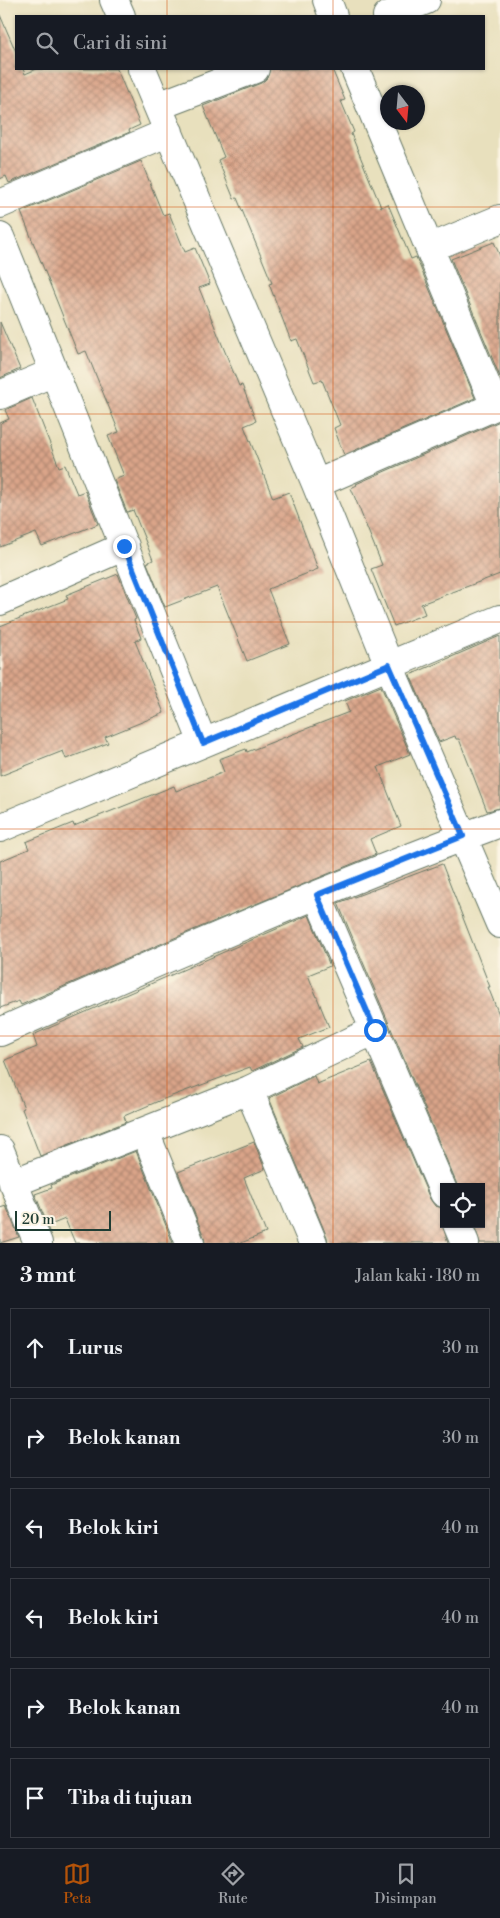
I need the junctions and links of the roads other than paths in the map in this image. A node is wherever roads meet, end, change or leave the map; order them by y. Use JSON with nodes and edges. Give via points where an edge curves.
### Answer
{"nodes":[{"id":1,"x":114,"y":0,"type":"edge"},
{"id":2,"x":327,"y":0,"type":"edge"},
{"id":3,"x":426,"y":0,"type":"edge"},
{"id":4,"x":121,"y":15,"type":"edge"},
{"id":5,"x":334,"y":15,"type":"edge"},
{"id":6,"x":389,"y":15,"type":"edge"},
{"id":7,"x":142,"y":70,"type":"edge"},
{"id":8,"x":252,"y":70,"type":"edge"},
{"id":9,"x":355,"y":70,"type":"edge"},
{"id":10,"x":158,"y":106,"type":"junction"},
{"id":11,"x":169,"y":132,"type":"junction"},
{"id":12,"x":0,"y":204,"type":"edge"},
{"id":13,"x":500,"y":219,"type":"edge"},
{"id":14,"x":0,"y":237,"type":"edge"},
{"id":15,"x":430,"y":248,"type":"junction"},
{"id":16,"x":54,"y":372,"type":"junction"},
{"id":17,"x":0,"y":395,"type":"edge"},
{"id":18,"x":497,"y":405,"type":"edge"},
{"id":19,"x":316,"y":484,"type":"junction"},
{"id":20,"x":124,"y":546,"type":"junction"},
{"id":21,"x":0,"y":602,"type":"edge"},
{"id":22,"x":500,"y":619,"type":"edge"},
{"id":23,"x":389,"y":665,"type":"junction"},
{"id":24,"x":203,"y":743,"type":"junction"},
{"id":25,"x":500,"y":823,"type":"edge"},
{"id":26,"x":0,"y":828,"type":"edge"},
{"id":27,"x":463,"y":836,"type":"junction"},
{"id":28,"x":317,"y":895,"type":"junction"},
{"id":29,"x":500,"y":924,"type":"edge"},
{"id":30,"x":375,"y":1030,"type":"junction"},
{"id":31,"x":0,"y":1032,"type":"edge"},
{"id":32,"x":249,"y":1090,"type":"junction"},
{"id":33,"x":145,"y":1132,"type":"junction"},
{"id":34,"x":0,"y":1150,"type":"edge"},
{"id":35,"x":440,"y":1183,"type":"edge"},
{"id":36,"x":13,"y":1184,"type":"junction"},
{"id":37,"x":459,"y":1228,"type":"edge"},
{"id":38,"x":38,"y":1243,"type":"edge"},
{"id":39,"x":190,"y":1243,"type":"edge"},
{"id":40,"x":313,"y":1243,"type":"edge"},
{"id":41,"x":465,"y":1243,"type":"edge"}],
"edges":[{"from":1,"to":4,"type":"street"},
{"from":2,"to":5,"type":"street"},
{"from":3,"to":6,"type":"street"},
{"from":7,"to":10,"type":"street"},
{"from":8,"to":10,"type":"street"},
{"from":9,"to":15,"type":"street"},
{"from":10,"to":11,"type":"street"},
{"from":11,"to":12,"type":"street"},
{"from":11,"to":19,"type":"street"},
{"from":13,"to":15,"type":"street"},
{"from":14,"to":16,"type":"street"},
{"from":15,"to":18,"type":"street"},
{"from":16,"to":17,"type":"street"},
{"from":16,"to":20,"type":"street"},
{"from":18,"to":19,"type":"street"},
{"from":19,"to":23,"type":"street"},
{"from":20,"to":21,"type":"street"},
{"from":20,"to":24,"type":"street"},
{"from":22,"to":23,"type":"street"},
{"from":23,"to":24,"type":"street"},
{"from":23,"to":27,"type":"street"},
{"from":24,"to":26,"type":"street"},
{"from":25,"to":27,"type":"street"},
{"from":27,"to":28,"type":"street"},
{"from":27,"to":29,"type":"street"},
{"from":28,"to":30,"type":"street"},
{"from":28,"to":31,"type":"street"},
{"from":30,"to":32,"type":"street"},
{"from":30,"to":35,"type":"street"},
{"from":32,"to":33,"type":"street"},
{"from":32,"to":40,"type":"street"},
{"from":33,"to":36,"type":"street"},
{"from":33,"to":39,"type":"street"},
{"from":34,"to":36,"type":"street"},
{"from":36,"to":38,"type":"street"},
{"from":37,"to":41,"type":"street"}]}
